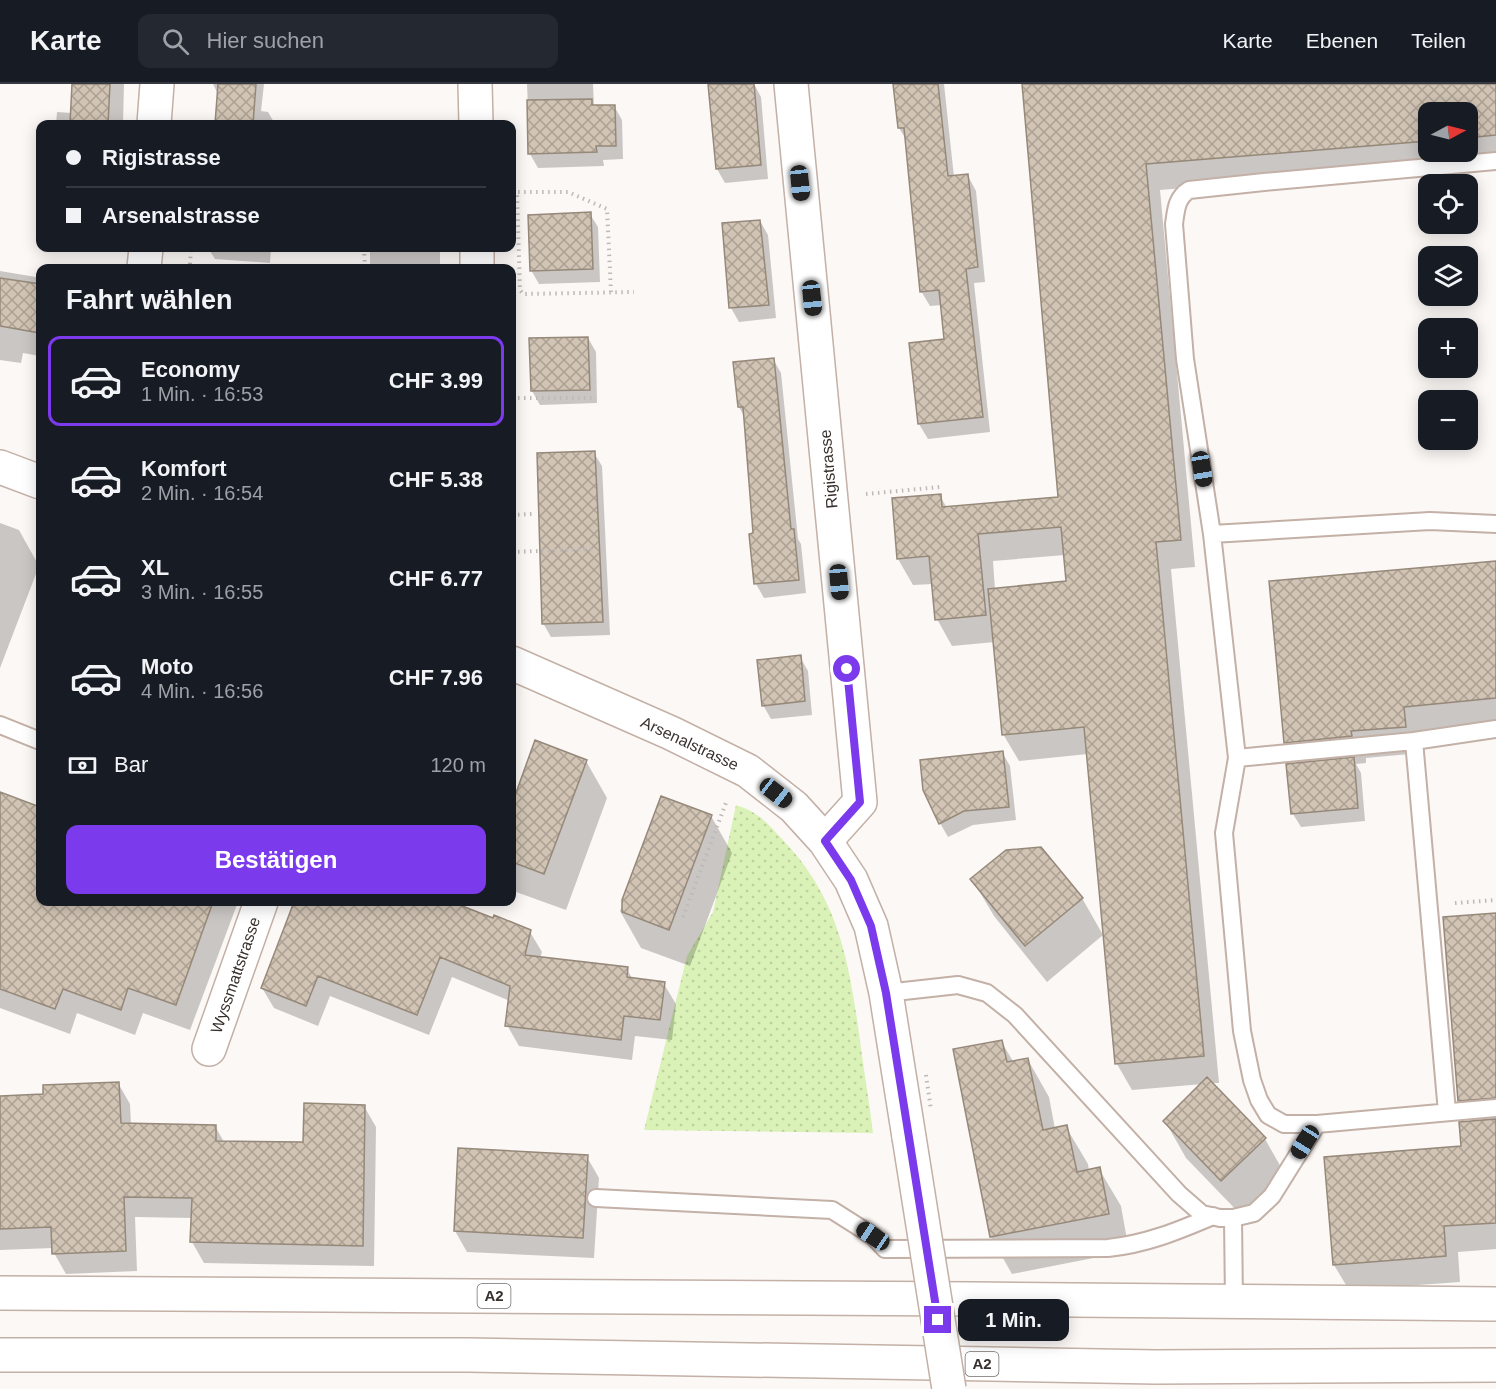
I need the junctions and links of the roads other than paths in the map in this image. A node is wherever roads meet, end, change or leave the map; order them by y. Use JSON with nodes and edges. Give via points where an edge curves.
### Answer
{"nodes":[{"id":1,"x":157,"y":84,"type":"edge"},
{"id":2,"x":475,"y":84,"type":"edge"},
{"id":3,"x":791,"y":84,"type":"edge"},
{"id":4,"x":154,"y":120,"type":"edge"},
{"id":5,"x":476,"y":120,"type":"edge"},
{"id":6,"x":1496,"y":161,"type":"edge"},
{"id":7,"x":0,"y":466,"type":"edge"},
{"id":8,"x":36,"y":480,"type":"edge"},
{"id":9,"x":1496,"y":524,"type":"edge"},
{"id":10,"x":1212,"y":534,"type":"junction"},
{"id":11,"x":516,"y":665,"type":"edge"},
{"id":12,"x":0,"y":724,"type":"edge"},
{"id":13,"x":1496,"y":729,"type":"edge"},
{"id":14,"x":36,"y":739,"type":"edge"},
{"id":15,"x":1414,"y":741,"type":"junction"},
{"id":16,"x":1237,"y":758,"type":"junction"},
{"id":17,"x":825,"y":841,"type":"junction"},
{"id":18,"x":260,"y":906,"type":"edge"},
{"id":19,"x":886,"y":993,"type":"junction"},
{"id":20,"x":209,"y":1049,"type":"dead end"},
{"id":21,"x":1496,"y":1108,"type":"edge"},
{"id":22,"x":1447,"y":1112,"type":"junction"},
{"id":23,"x":1317,"y":1124,"type":"junction"},
{"id":24,"x":596,"y":1198,"type":"dead end"},
{"id":25,"x":1212,"y":1216,"type":"junction"},
{"id":26,"x":1233,"y":1218,"type":"junction"},
{"id":27,"x":0,"y":1293,"type":"edge"},
{"id":28,"x":1234,"y":1302,"type":"junction"},
{"id":29,"x":1496,"y":1304,"type":"edge"},
{"id":30,"x":0,"y":1355,"type":"edge"},
{"id":31,"x":1496,"y":1365,"type":"edge"},
{"id":32,"x":949,"y":1389,"type":"edge"}],
"edges":[{"from":1,"to":4,"type":"main road"},
{"from":2,"to":5,"type":"main road"},
{"from":3,"to":17,"type":"main road","name":"Rigistrasse","via":[[860,802]]},
{"from":6,"to":10,"type":"lane","via":[[1264,182],[1189,190],[1183,194],[1174,224],[1184,348]]},
{"from":7,"to":8,"type":"main road"},
{"from":9,"to":10,"type":"lane","via":[[1430,521]]},
{"from":10,"to":16,"type":"lane"},
{"from":11,"to":17,"type":"main road","name":"Arsenalstrasse","via":[[742,768],[794,807]]},
{"from":12,"to":14,"type":"lane"},
{"from":13,"to":15,"type":"lane"},
{"from":15,"to":16,"type":"lane"},
{"from":15,"to":22,"type":"lane"},
{"from":16,"to":23,"type":"lane","via":[[1224,833],[1242,1031],[1252,1080],[1268,1115],[1284,1124]]},
{"from":17,"to":19,"type":"main road","name":"Arsenalstrasse","via":[[851,880],[871,926]]},
{"from":18,"to":20,"type":"main road","name":"Wyssmattstrasse"},
{"from":19,"to":25,"type":"lane","via":[[958,985],[987,993],[1015,1015],[1179,1194],[1202,1214]]},
{"from":19,"to":32,"type":"main road","name":"Arsenalstrasse","bridge":true},
{"from":21,"to":22,"type":"lane"},
{"from":22,"to":23,"type":"lane"},
{"from":23,"to":26,"type":"lane","via":[[1272,1196],[1254,1213]]},
{"from":24,"to":25,"type":"lane","via":[[832,1210],[873,1236],[885,1249],[1108,1248],[1135,1245]]},
{"from":25,"to":26,"type":"lane"},
{"from":26,"to":28,"type":"lane"},
{"from":27,"to":28,"type":"main road","number":"A2"},
{"from":28,"to":29,"type":"main road","number":"A2"},
{"from":30,"to":31,"type":"main road","number":"A2","via":[[469,1355],[1156,1367]]}]}
